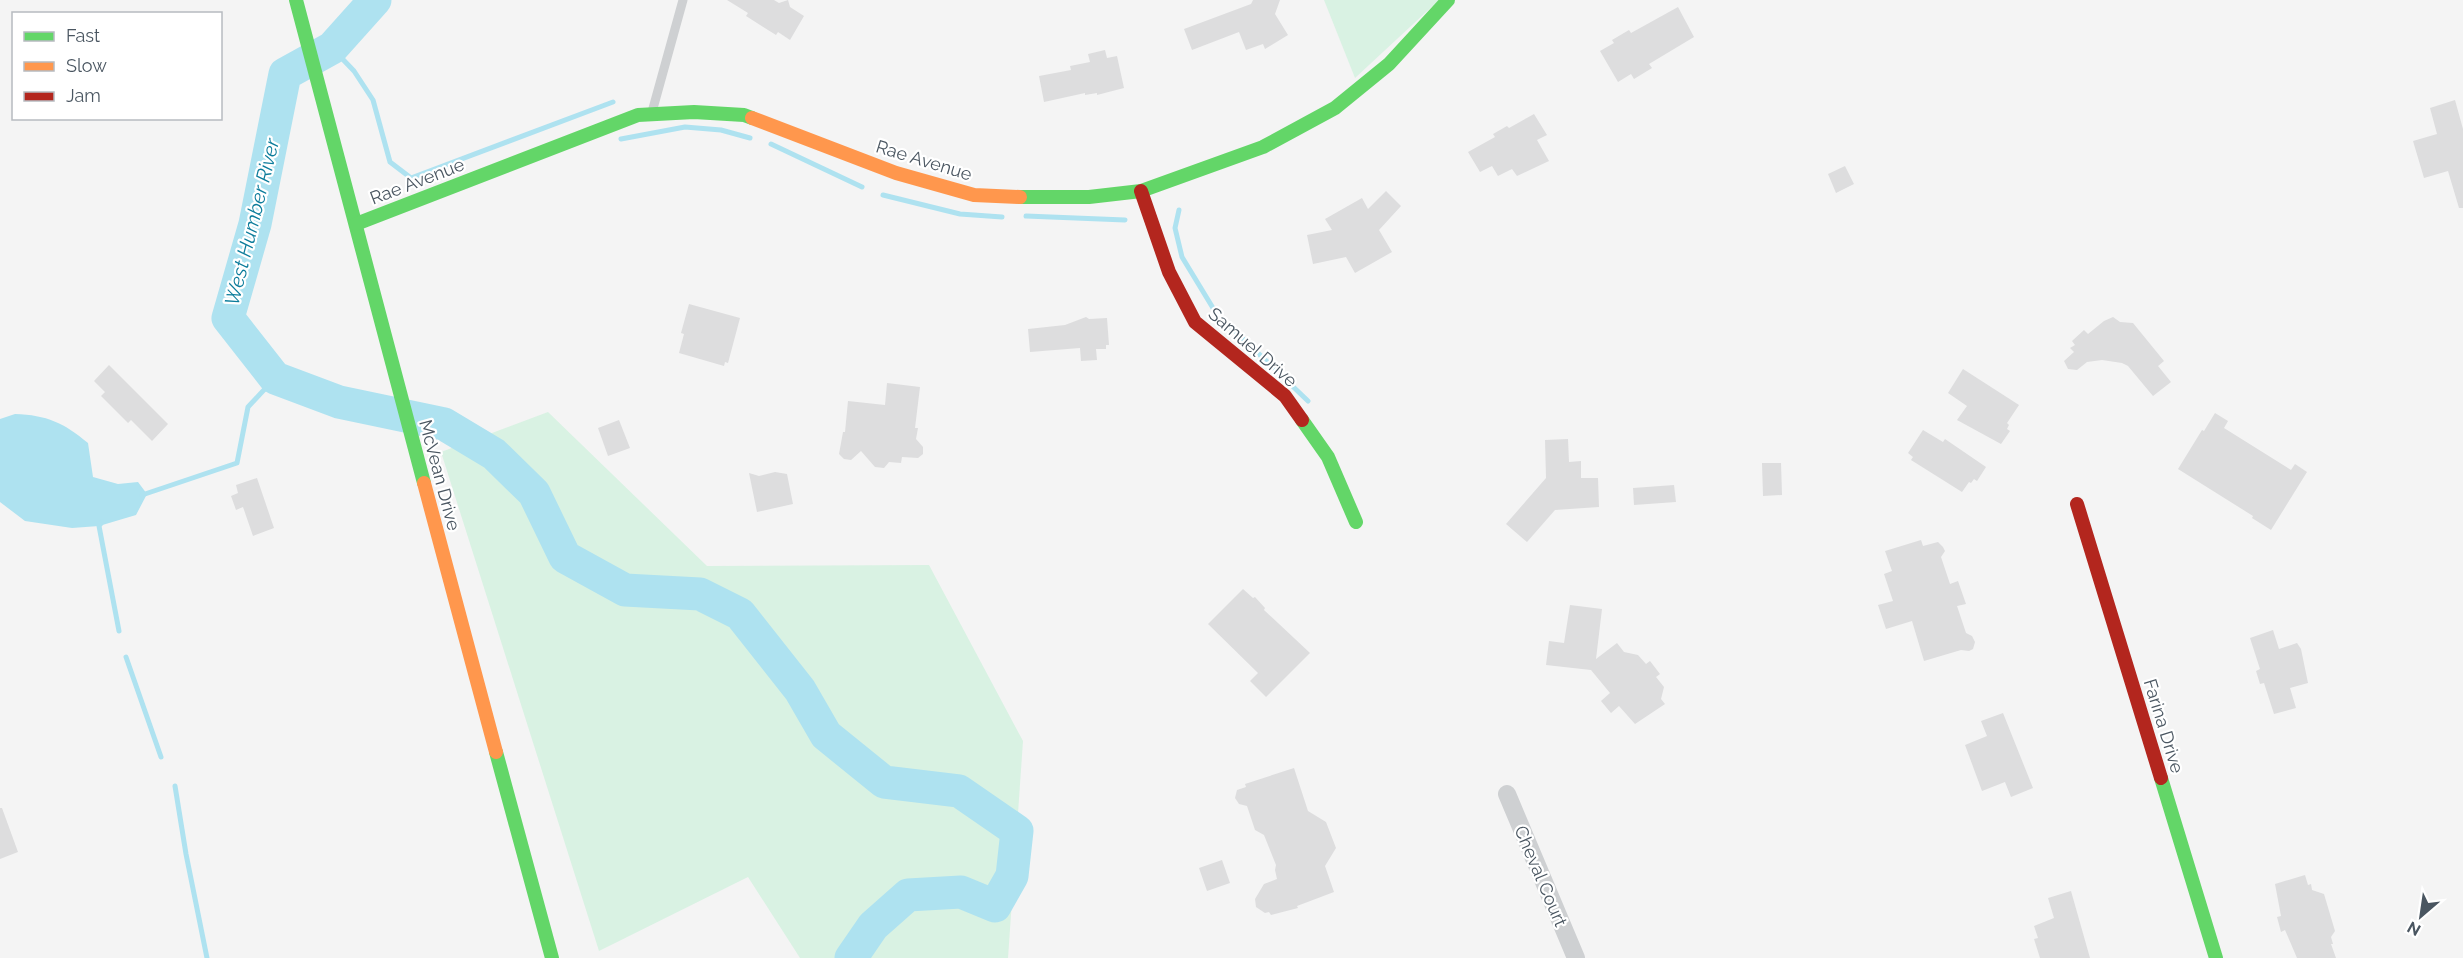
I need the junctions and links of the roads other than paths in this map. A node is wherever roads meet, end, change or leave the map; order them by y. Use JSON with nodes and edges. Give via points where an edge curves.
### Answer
{"nodes":[{"id":1,"x":296,"y":0,"type":"edge"},
{"id":2,"x":683,"y":0,"type":"edge"},
{"id":3,"x":1448,"y":0,"type":"edge"},
{"id":4,"x":652,"y":115,"type":"junction"},
{"id":5,"x":1141,"y":191,"type":"junction"},
{"id":6,"x":356,"y":224,"type":"junction"},
{"id":7,"x":2077,"y":504,"type":"dead end"},
{"id":8,"x":1356,"y":522,"type":"dead end"},
{"id":9,"x":1507,"y":794,"type":"dead end"},
{"id":10,"x":552,"y":958,"type":"edge"},
{"id":11,"x":1575,"y":958,"type":"edge"},
{"id":12,"x":2216,"y":958,"type":"edge"}],
"edges":[{"from":1,"to":6,"type":"street","name":"McVean Drive"},
{"from":2,"to":4,"type":"lane"},
{"from":3,"to":5,"type":"street","name":"Rae Avenue","via":[[1389,64],[1335,108],[1263,147]]},
{"from":4,"to":5,"type":"street","name":"Rae Avenue","via":[[744,115],[896,173],[974,195],[1046,198]]},
{"from":4,"to":6,"type":"street","name":"Rae Avenue","via":[[638,115]]},
{"from":5,"to":8,"type":"street","name":"Samuel Drive","via":[[1169,272],[1195,322],[1285,396],[1328,457]]},
{"from":6,"to":10,"type":"street","name":"McVean Drive"},
{"from":7,"to":12,"type":"street","name":"Farina Drive"},
{"from":9,"to":11,"type":"street","name":"Cheval Court"}]}
